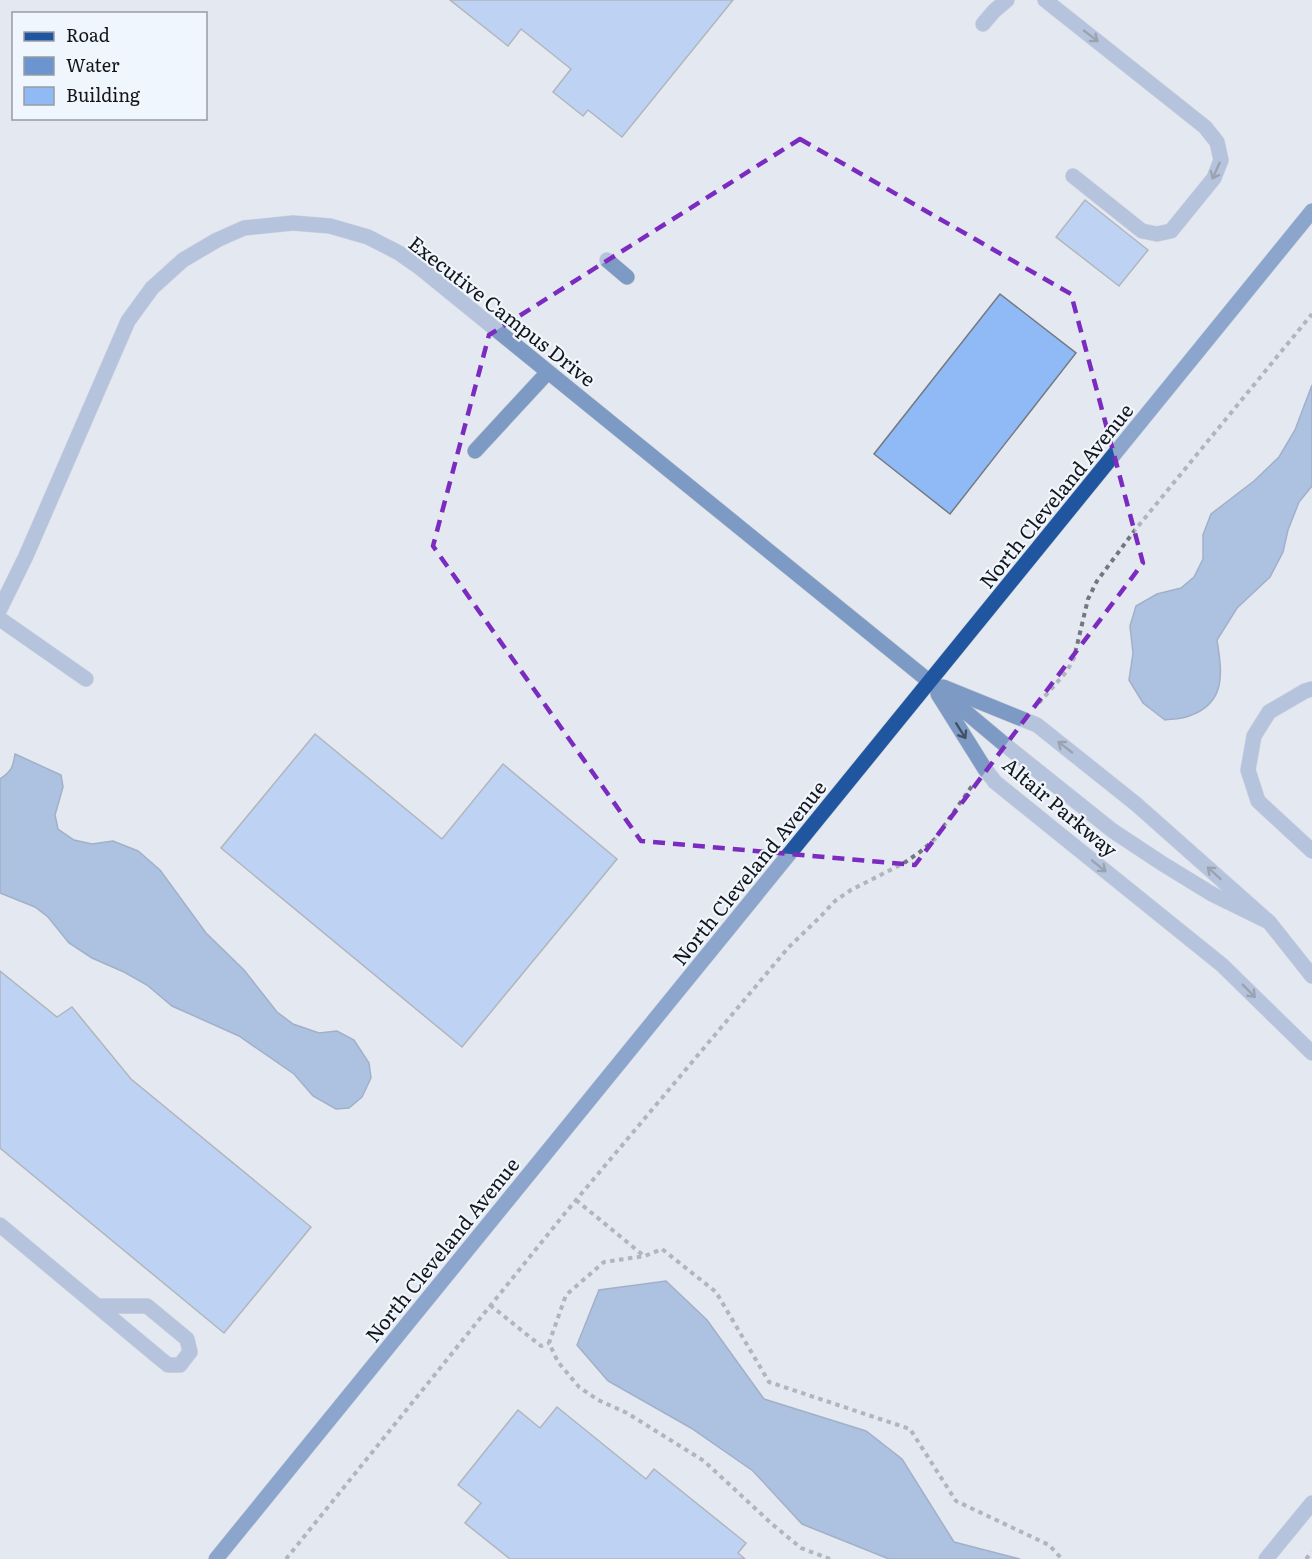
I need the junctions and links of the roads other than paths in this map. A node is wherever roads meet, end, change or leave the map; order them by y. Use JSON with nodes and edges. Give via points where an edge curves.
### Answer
{"nodes":[{"id":1,"x":1007,"y":0,"type":"edge"},
{"id":2,"x":1045,"y":0,"type":"edge"},
{"id":3,"x":983,"y":24,"type":"dead end"},
{"id":4,"x":1073,"y":176,"type":"dead end"},
{"id":5,"x":1312,"y":211,"type":"edge"},
{"id":6,"x":607,"y":260,"type":"dead end"},
{"id":7,"x":627,"y":277,"type":"dead end"},
{"id":8,"x":548,"y":372,"type":"junction"},
{"id":9,"x":475,"y":451,"type":"dead end"},
{"id":10,"x":0,"y":609,"type":"edge"},
{"id":11,"x":0,"y":619,"type":"edge"},
{"id":12,"x":86,"y":679,"type":"dead end"},
{"id":13,"x":930,"y":682,"type":"junction"},
{"id":14,"x":1312,"y":689,"type":"edge"},
{"id":15,"x":1312,"y":851,"type":"edge"},
{"id":16,"x":1269,"y":922,"type":"junction"},
{"id":17,"x":1312,"y":975,"type":"edge"},
{"id":18,"x":1312,"y":1053,"type":"edge"},
{"id":19,"x":0,"y":1225,"type":"edge"},
{"id":20,"x":97,"y":1306,"type":"junction"},
{"id":21,"x":1312,"y":1503,"type":"edge"},
{"id":22,"x":216,"y":1559,"type":"edge"},
{"id":23,"x":1266,"y":1559,"type":"edge"}],
"edges":[{"from":1,"to":3,"type":"street"},
{"from":2,"to":4,"type":"street","one_way":true,"via":[[1205,127],[1217,142],[1221,160],[1214,178],[1182,219],[1171,231],[1157,234],[1142,231]]},
{"from":5,"to":13,"type":"main road","name":"North Cleveland Avenue"},
{"from":6,"to":7,"type":"street"},
{"from":8,"to":9,"type":"street"},
{"from":8,"to":10,"type":"street","name":"Executive Campus Drive","via":[[419,267],[368,237],[330,226],[244,228],[183,260],[152,288],[128,321]]},
{"from":8,"to":13,"type":"street","name":"Executive Campus Drive"},
{"from":11,"to":12,"type":"street"},
{"from":13,"to":16,"type":"street","name":"Executive Campus Drive","via":[[1113,831],[1212,894]]},
{"from":16,"to":13,"type":"street","one_way":true,"via":[[1136,804],[1037,725]]},
{"from":13,"to":18,"type":"street","name":"Altair Parkway","one_way":true,"via":[[994,782],[1222,965]]},
{"from":13,"to":22,"type":"main road","name":"North Cleveland Avenue"},
{"from":14,"to":15,"type":"street","via":[[1269,712],[1254,736],[1248,770],[1258,801]]},
{"from":16,"to":17,"type":"street"},
{"from":19,"to":20,"type":"street"},
{"from":20,"to":20,"type":"street","via":[[168,1365],[180,1365],[190,1352],[187,1339],[147,1306]]},
{"from":21,"to":23,"type":"street"}]}
